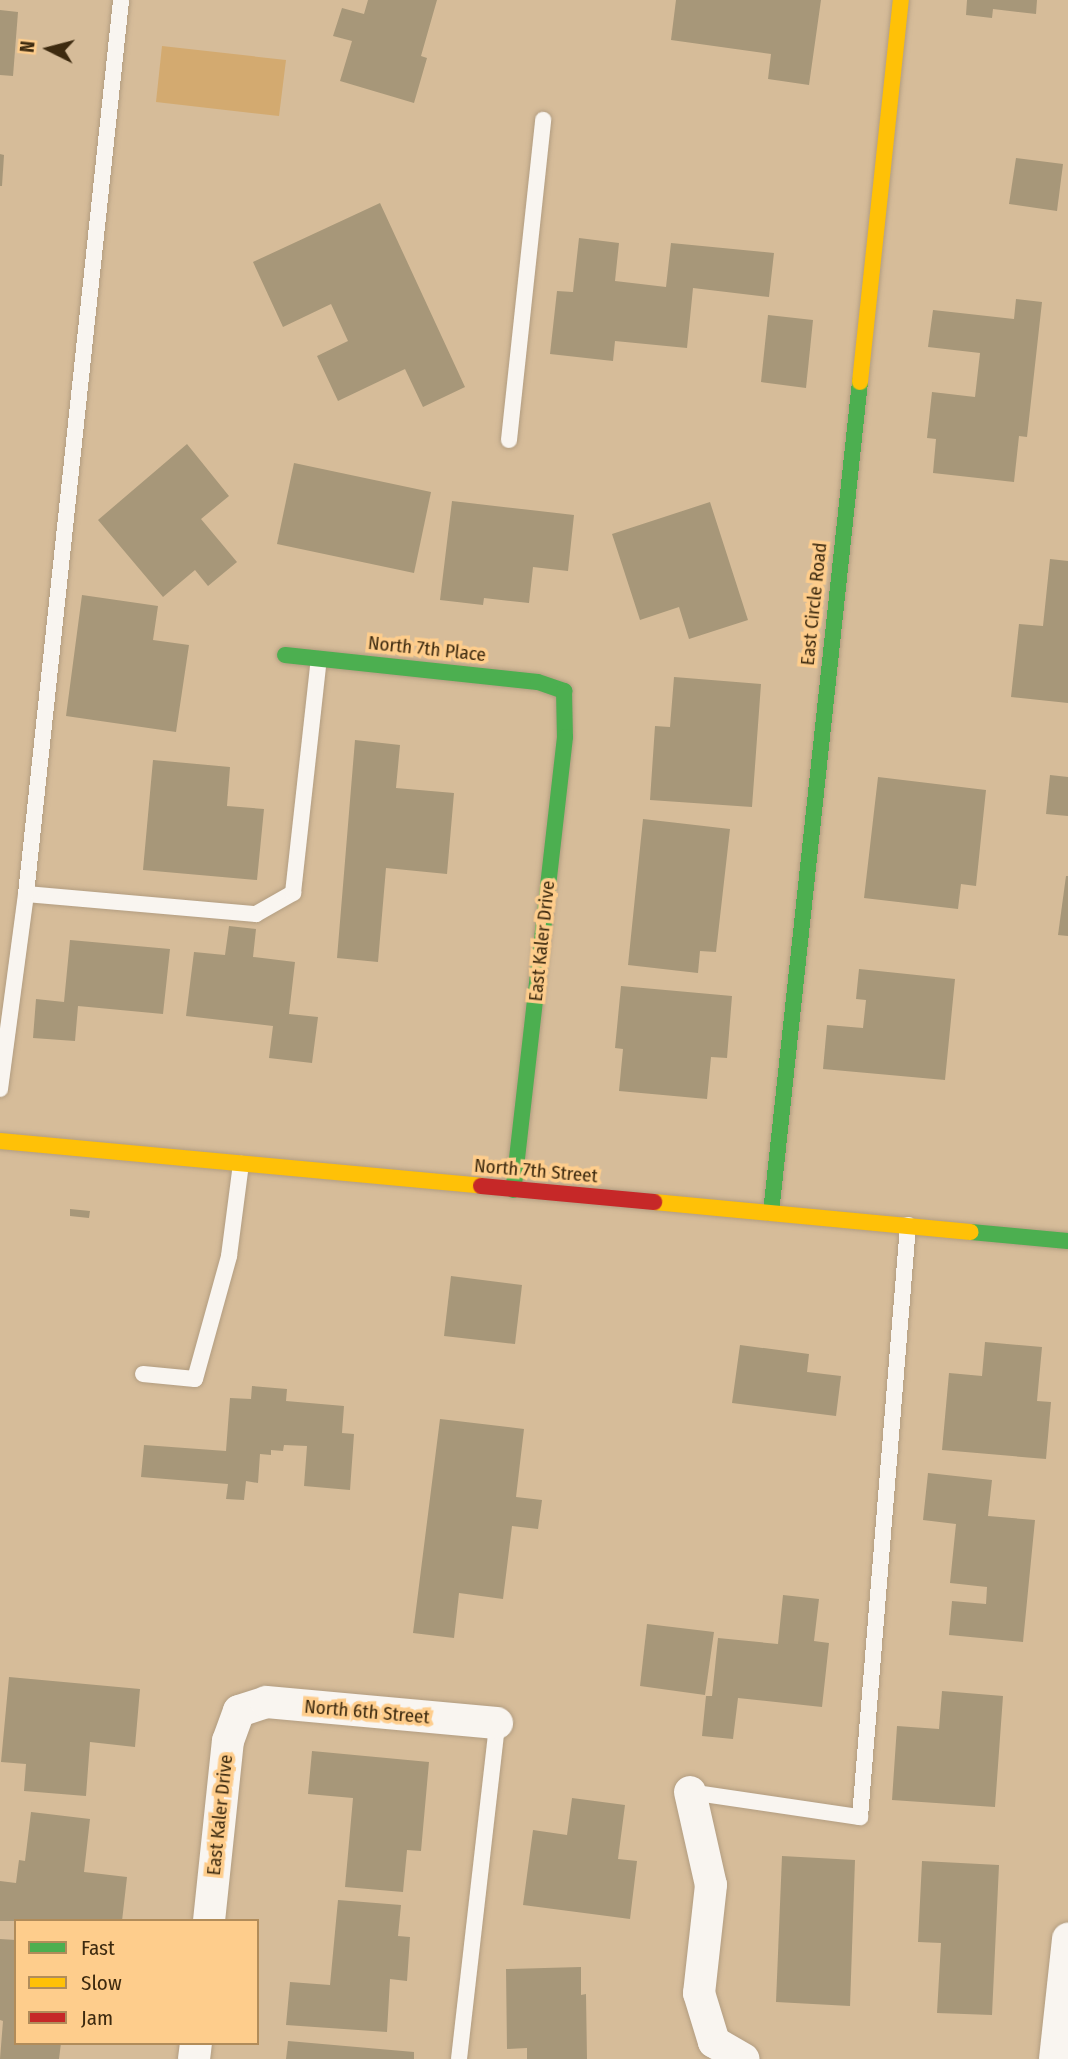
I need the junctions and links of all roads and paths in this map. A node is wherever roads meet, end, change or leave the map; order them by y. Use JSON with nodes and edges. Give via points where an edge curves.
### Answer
{"nodes":[{"id":1,"x":121,"y":0,"type":"edge"},
{"id":2,"x":901,"y":0,"type":"edge"},
{"id":3,"x":543,"y":120,"type":"dead end"},
{"id":4,"x":509,"y":440,"type":"dead end"},
{"id":5,"x":285,"y":656,"type":"dead end"},
{"id":6,"x":319,"y":658,"type":"junction"},
{"id":7,"x":564,"y":691,"type":"joint"},
{"id":8,"x":26,"y":894,"type":"junction"},
{"id":9,"x":0,"y":1089,"type":"edge"},
{"id":10,"x":0,"y":1141,"type":"edge"},
{"id":11,"x":241,"y":1164,"type":"junction"},
{"id":12,"x":513,"y":1190,"type":"junction"},
{"id":13,"x":771,"y":1213,"type":"junction"},
{"id":14,"x":908,"y":1225,"type":"junction"},
{"id":15,"x":1068,"y":1241,"type":"edge"},
{"id":16,"x":144,"y":1374,"type":"dead end"},
{"id":17,"x":239,"y":1711,"type":"joint"},
{"id":18,"x":497,"y":1723,"type":"joint"},
{"id":19,"x":690,"y":1791,"type":"joint"},
{"id":20,"x":209,"y":1919,"type":"edge"},
{"id":21,"x":1068,"y":1939,"type":"edge"},
{"id":22,"x":459,"y":2059,"type":"edge"},
{"id":23,"x":743,"y":2059,"type":"edge"},
{"id":24,"x":1055,"y":2059,"type":"edge"}],
"edges":[{"from":1,"to":8,"type":"lane"},
{"from":2,"to":13,"type":"street","name":"East Circle Road"},
{"from":3,"to":4,"type":"lane"},
{"from":5,"to":6,"type":"street","name":"North 7th Place"},
{"from":6,"to":7,"type":"street","name":"North 7th Place","via":[[538,682]]},
{"from":6,"to":8,"type":"lane","via":[[293,893],[256,914]]},
{"from":7,"to":12,"type":"street","name":"East Kaler Drive","via":[[565,737]]},
{"from":8,"to":9,"type":"lane"},
{"from":10,"to":11,"type":"street","name":"North 7th Street"},
{"from":11,"to":12,"type":"street","name":"North 7th Street"},
{"from":11,"to":16,"type":"lane","via":[[229,1256],[195,1379]]},
{"from":12,"to":13,"type":"street","name":"North 7th Street"},
{"from":13,"to":14,"type":"street","name":"North 7th Street"},
{"from":14,"to":15,"type":"street","name":"North 7th Street"},
{"from":14,"to":19,"type":"lane","via":[[860,1817]]},
{"from":17,"to":18,"type":"street","name":"North 6th Street","via":[[266,1702]]},
{"from":17,"to":20,"type":"street","name":"East Kaler Drive","via":[[228,1741]]},
{"from":18,"to":22,"type":"lane"},
{"from":19,"to":23,"type":"street","via":[[711,1885],[699,1993],[714,2042]]},
{"from":21,"to":24,"type":"street"}]}
